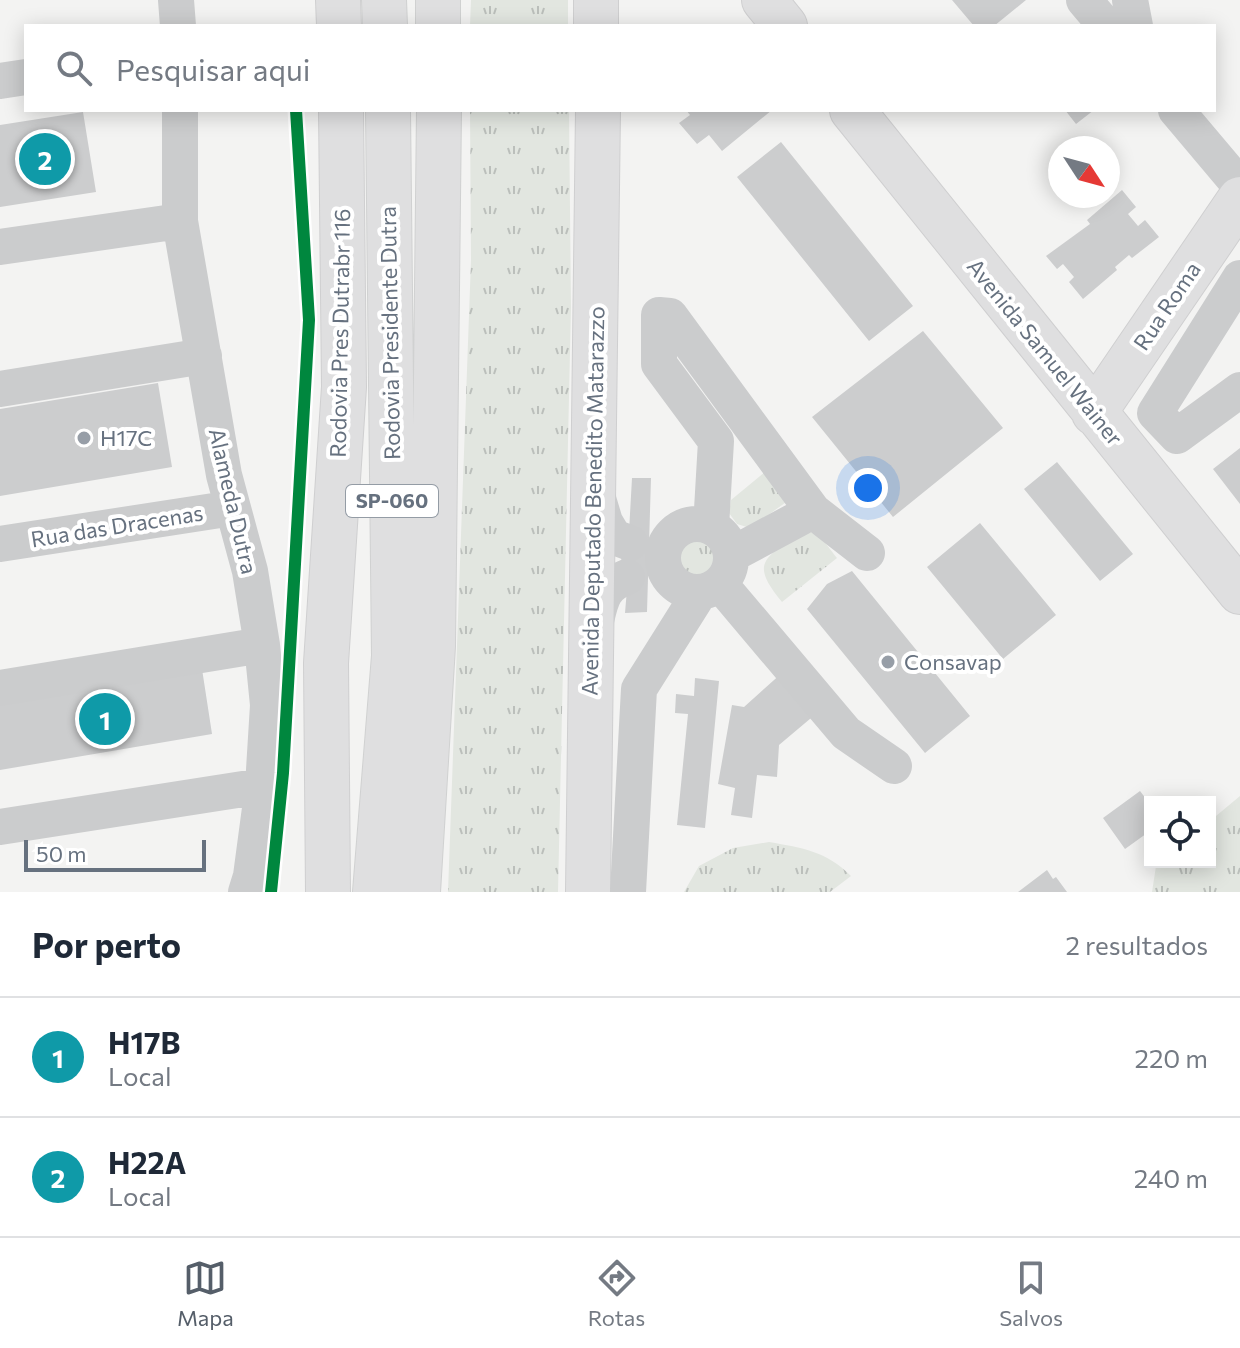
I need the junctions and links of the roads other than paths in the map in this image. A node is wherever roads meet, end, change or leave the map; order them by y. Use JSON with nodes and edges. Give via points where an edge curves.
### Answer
{"nodes":[{"id":1,"x":176,"y":0,"type":"edge"},
{"id":2,"x":338,"y":0,"type":"edge"},
{"id":3,"x":384,"y":0,"type":"edge"},
{"id":4,"x":438,"y":0,"type":"edge"},
{"id":5,"x":448,"y":0,"type":"edge"},
{"id":6,"x":764,"y":0,"type":"edge"},
{"id":7,"x":1084,"y":0,"type":"edge"},
{"id":8,"x":1130,"y":0,"type":"edge"},
{"id":9,"x":178,"y":24,"type":"edge"},
{"id":10,"x":339,"y":24,"type":"edge"},
{"id":11,"x":385,"y":24,"type":"edge"},
{"id":12,"x":438,"y":24,"type":"edge"},
{"id":13,"x":446,"y":24,"type":"edge"},
{"id":14,"x":783,"y":24,"type":"edge"},
{"id":15,"x":1104,"y":24,"type":"edge"},
{"id":16,"x":1135,"y":24,"type":"edge"},
{"id":17,"x":24,"y":77,"type":"edge"},
{"id":18,"x":0,"y":81,"type":"edge"},
{"id":19,"x":180,"y":112,"type":"edge"},
{"id":20,"x":341,"y":112,"type":"edge"},
{"id":21,"x":388,"y":112,"type":"edge"},
{"id":22,"x":439,"y":112,"type":"edge"},
{"id":23,"x":598,"y":112,"type":"edge"},
{"id":24,"x":854,"y":112,"type":"edge"},
{"id":25,"x":1178,"y":112,"type":"edge"},
{"id":26,"x":1240,"y":186,"type":"edge"},
{"id":27,"x":1240,"y":199,"type":"edge"},
{"id":28,"x":180,"y":221,"type":"junction"},
{"id":29,"x":0,"y":247,"type":"edge"},
{"id":30,"x":1240,"y":278,"type":"edge"},
{"id":31,"x":204,"y":356,"type":"junction"},
{"id":32,"x":0,"y":389,"type":"edge"},
{"id":33,"x":1240,"y":390,"type":"edge"},
{"id":34,"x":1094,"y":413,"type":"junction"},
{"id":35,"x":593,"y":484,"type":"junction"},
{"id":36,"x":233,"y":508,"type":"junction"},
{"id":37,"x":813,"y":511,"type":"junction"},
{"id":38,"x":0,"y":544,"type":"edge"},
{"id":39,"x":867,"y":553,"type":"dead end"},
{"id":40,"x":647,"y":560,"type":"junction"},
{"id":41,"x":716,"y":564,"type":"junction"},
{"id":42,"x":1240,"y":592,"type":"edge"},
{"id":43,"x":591,"y":642,"type":"junction"},
{"id":44,"x":262,"y":645,"type":"junction"},
{"id":45,"x":0,"y":688,"type":"edge"},
{"id":46,"x":894,"y":766,"type":"dead end"},
{"id":47,"x":263,"y":786,"type":"junction"},
{"id":48,"x":0,"y":827,"type":"edge"},
{"id":49,"x":246,"y":892,"type":"edge"},
{"id":50,"x":328,"y":892,"type":"edge"},
{"id":51,"x":375,"y":892,"type":"edge"},
{"id":52,"x":418,"y":892,"type":"edge"},
{"id":53,"x":588,"y":892,"type":"edge"},
{"id":54,"x":628,"y":892,"type":"edge"}],
"edges":[{"from":1,"to":9,"type":"street"},
{"from":2,"to":10,"type":"main road"},
{"from":3,"to":11,"type":"main road"},
{"from":4,"to":12,"type":"main road"},
{"from":5,"to":13,"type":"main road"},
{"from":6,"to":14,"type":"main road"},
{"from":7,"to":15,"type":"street"},
{"from":8,"to":16,"type":"street"},
{"from":17,"to":18,"type":"street"},
{"from":19,"to":28,"type":"street","name":"Alameda Dutra"},
{"from":20,"to":50,"type":"main road","name":"Rodovia Pres Dutrabr 116","via":[[344,387],[326,663]]},
{"from":21,"to":51,"type":"main road","name":"Rodovia Presidente Dutra","number":"SP-060","via":[[394,656]]},
{"from":22,"to":52,"type":"main road","name":"Rodovia Presidente Dutra","number":"SP-060","via":[[433,646]]},
{"from":23,"to":35,"type":"main road","name":"Avenida Deputado Benedito Matarazzo"},
{"from":24,"to":34,"type":"main road","name":"Avenida Samuel Wainer"},
{"from":25,"to":26,"type":"street"},
{"from":27,"to":34,"type":"main road","name":"Rua Roma"},
{"from":28,"to":29,"type":"street"},
{"from":28,"to":31,"type":"street","name":"Alameda Dutra"},
{"from":30,"to":33,"type":"street","via":[[1155,413],[1177,436]]},
{"from":31,"to":32,"type":"street"},
{"from":31,"to":36,"type":"street","name":"Alameda Dutra"},
{"from":34,"to":42,"type":"main road","name":"Avenida Samuel Wainer"},
{"from":35,"to":40,"type":"street","via":[[614,537]]},
{"from":35,"to":43,"type":"main road","name":"Avenida Deputado Benedito Matarazzo"},
{"from":36,"to":38,"type":"street","name":"Rua das Dracenas"},
{"from":36,"to":44,"type":"street","name":"Alameda Dutra"},
{"from":37,"to":39,"type":"street"},
{"from":37,"to":41,"type":"street"},
{"from":37,"to":41,"type":"street","via":[[670,316],[659,315],[659,364],[716,441]]},
{"from":40,"to":41,"type":"street","via":[[679,588]]},
{"from":40,"to":41,"type":"street","via":[[688,525]]},
{"from":40,"to":43,"type":"street","via":[[612,583],[601,599]]},
{"from":41,"to":46,"type":"street","via":[[846,733]]},
{"from":41,"to":54,"type":"street","via":[[639,689]]},
{"from":43,"to":53,"type":"main road","name":"Avenida Deputado Benedito Matarazzo"},
{"from":44,"to":45,"type":"street"},
{"from":44,"to":47,"type":"street","name":"Alameda Dutra","via":[[268,705]]},
{"from":47,"to":48,"type":"street"},
{"from":47,"to":49,"type":"street","name":"Alameda Dutra"}]}
